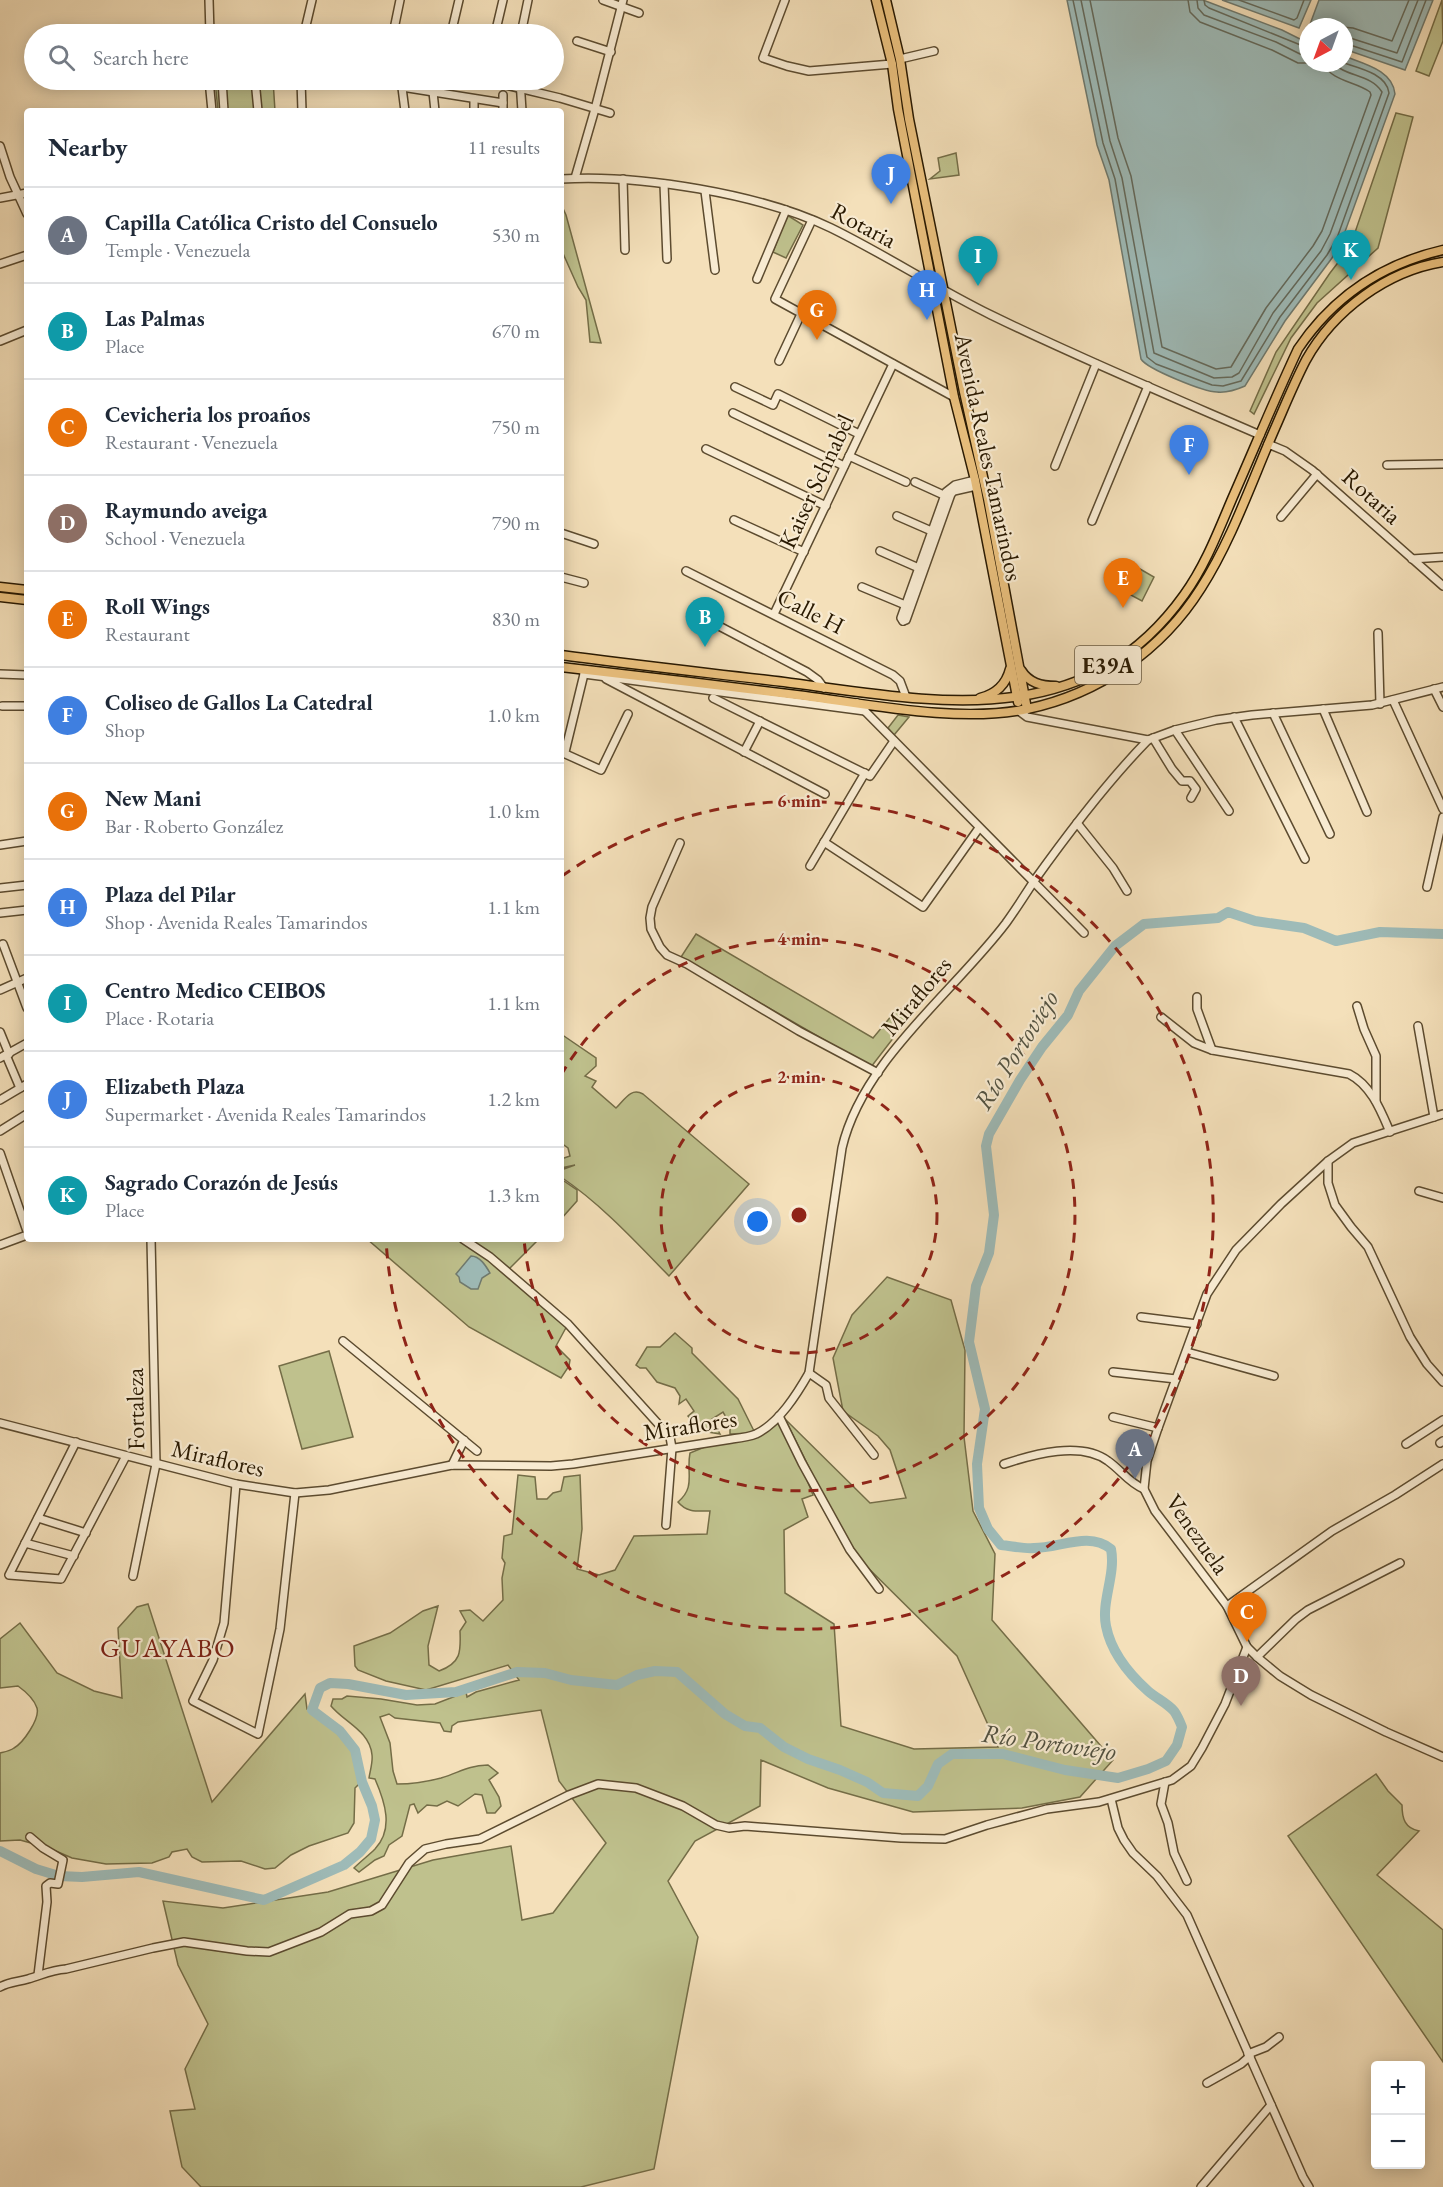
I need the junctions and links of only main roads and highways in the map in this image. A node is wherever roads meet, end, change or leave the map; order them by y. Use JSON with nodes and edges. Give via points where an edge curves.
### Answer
{"nodes":[{"id":1,"x":876,"y":0,"type":"edge"},
{"id":2,"x":886,"y":0,"type":"edge"},
{"id":3,"x":909,"y":119,"type":"junction"},
{"id":4,"x":900,"y":121,"type":"junction"},
{"id":5,"x":1443,"y":250,"type":"edge"},
{"id":6,"x":1443,"y":262,"type":"edge"},
{"id":7,"x":0,"y":587,"type":"edge"},
{"id":8,"x":24,"y":590,"type":"edge"},
{"id":9,"x":0,"y":597,"type":"edge"},
{"id":10,"x":24,"y":600,"type":"edge"},
{"id":11,"x":564,"y":655,"type":"edge"},
{"id":12,"x":1015,"y":663,"type":"junction"},
{"id":13,"x":564,"y":667,"type":"edge"},
{"id":14,"x":1068,"y":684,"type":"junction"},
{"id":15,"x":1021,"y":697,"type":"junction"},
{"id":16,"x":959,"y":701,"type":"junction"},
{"id":17,"x":1023,"y":710,"type":"junction"}],
"edges":[{"from":1,"to":4,"type":"main road","name":"Avenida Reales Tamarindos","via":[[892,64]]},
{"from":2,"to":3,"type":"main road","name":"Avenida Reales Tamarindos"},
{"from":3,"to":4,"type":"main road"},
{"from":3,"to":12,"type":"main road","name":"Avenida Reales Tamarindos","via":[[988,498]]},
{"from":4,"to":12,"type":"main road","name":"Avenida Reales Tamarindos","via":[[954,397]]},
{"from":5,"to":14,"type":"main road","number":"E39A","via":[[1405,260],[1379,273],[1326,313],[1298,349],[1193,581],[1152,632],[1122,656]]},
{"from":6,"to":17,"type":"main road","number":"E39A","via":[[1389,280],[1360,298],[1337,319],[1307,358],[1213,568],[1166,634],[1109,678],[1076,694]]},
{"from":7,"to":8,"type":"main road"},
{"from":9,"to":10,"type":"main road"},
{"from":11,"to":16,"type":"main road","number":"E39A"},
{"from":12,"to":14,"type":"main road","via":[[1037,684]]},
{"from":12,"to":15,"type":"main road","name":"Avenida Reales Tamarindos"},
{"from":12,"to":16,"type":"main road","via":[[996,692]]},
{"from":13,"to":17,"type":"main road","number":"E39A","via":[[729,691],[943,712]]},
{"from":14,"to":15,"type":"main road","number":"E39A"},
{"from":15,"to":16,"type":"main road","number":"E39A"},
{"from":15,"to":17,"type":"main road","name":"Avenida Reales Tamarindos"}]}
